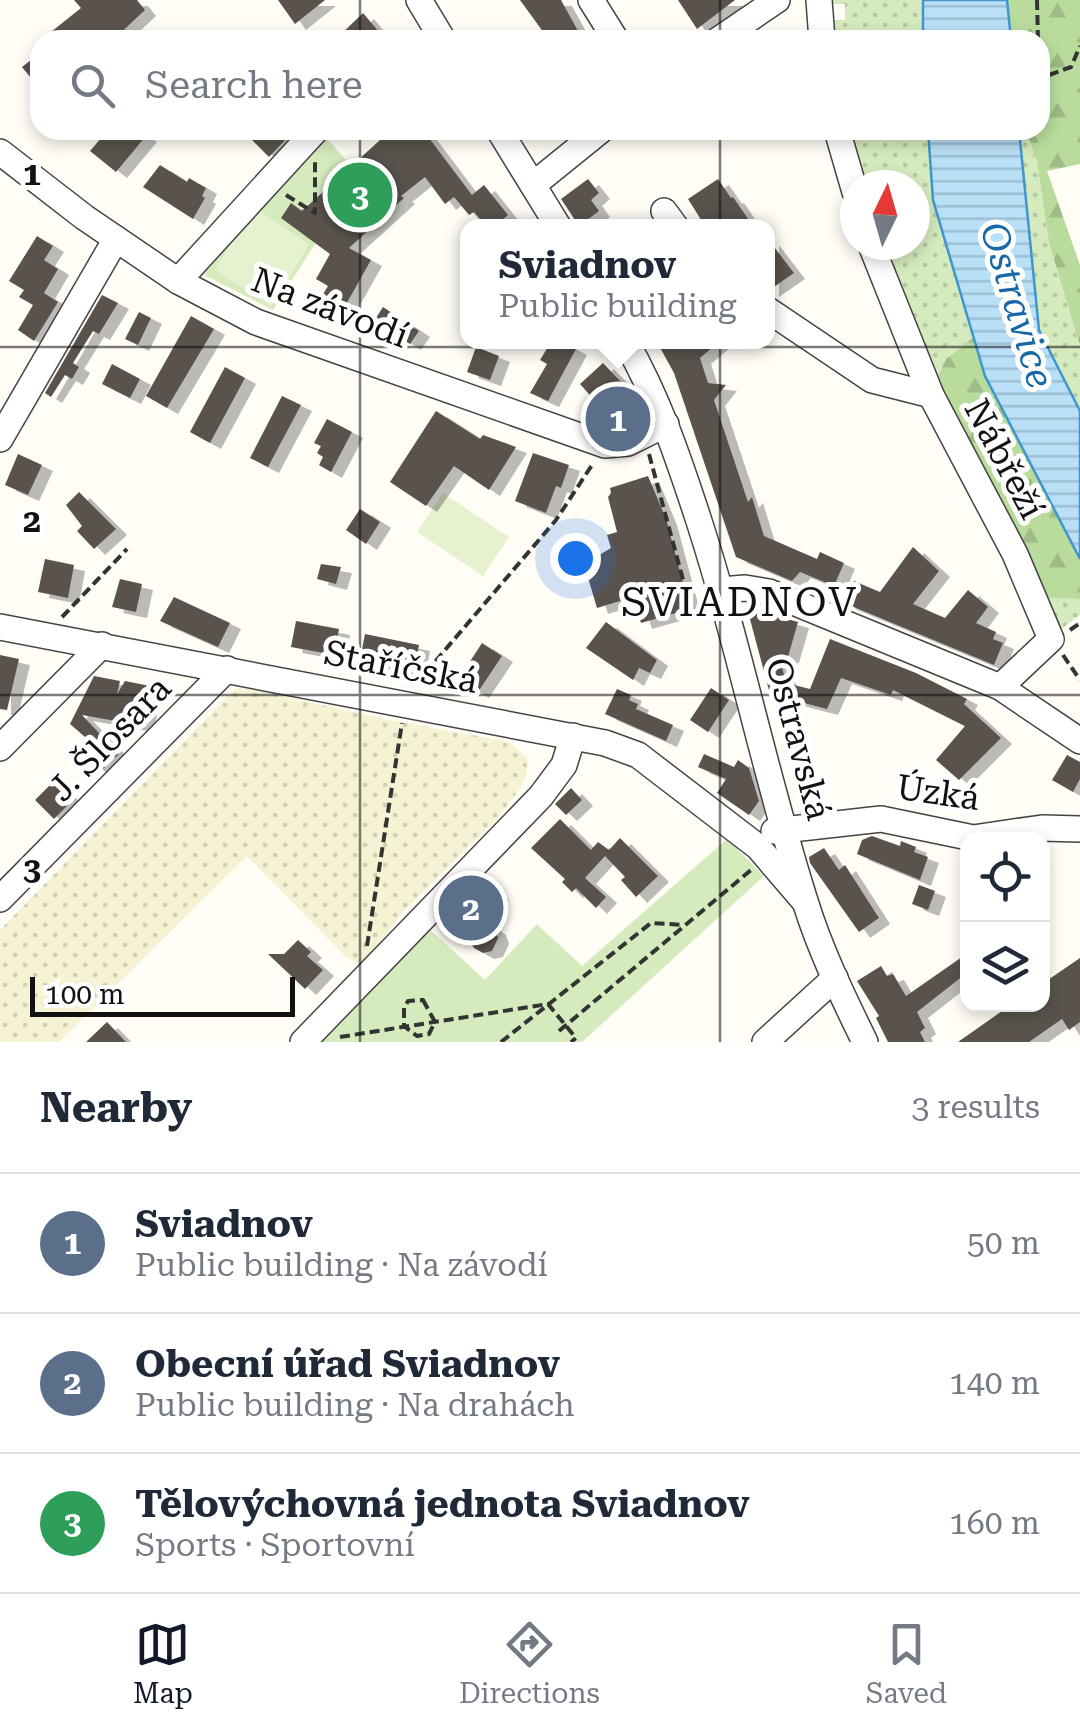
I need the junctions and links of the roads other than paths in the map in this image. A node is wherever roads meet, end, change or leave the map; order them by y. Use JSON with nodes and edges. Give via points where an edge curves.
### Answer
{"nodes":[{"id":1,"x":419,"y":0,"type":"edge"},
{"id":2,"x":591,"y":0,"type":"edge"},
{"id":3,"x":819,"y":0,"type":"edge"},
{"id":4,"x":766,"y":2,"type":"edge"},
{"id":5,"x":429,"y":30,"type":"edge"},
{"id":6,"x":610,"y":30,"type":"edge"},
{"id":7,"x":731,"y":30,"type":"edge"},
{"id":8,"x":821,"y":30,"type":"edge"},
{"id":9,"x":308,"y":140,"type":"edge"},
{"id":10,"x":505,"y":140,"type":"edge"},
{"id":11,"x":589,"y":140,"type":"edge"},
{"id":12,"x":840,"y":140,"type":"edge"},
{"id":13,"x":0,"y":152,"type":"edge"},
{"id":14,"x":849,"y":170,"type":"edge"},
{"id":15,"x":533,"y":185,"type":"junction"},
{"id":16,"x":554,"y":219,"type":"edge"},
{"id":17,"x":116,"y":238,"type":"junction"},
{"id":18,"x":877,"y":260,"type":"edge"},
{"id":19,"x":178,"y":280,"type":"junction"},
{"id":20,"x":775,"y":315,"type":"edge"},
{"id":21,"x":630,"y":349,"type":"edge"},
{"id":22,"x":932,"y":395,"type":"junction"},
{"id":23,"x":666,"y":424,"type":"junction"},
{"id":24,"x":2,"y":434,"type":"edge"},
{"id":25,"x":717,"y":598,"type":"junction"},
{"id":26,"x":0,"y":626,"type":"edge"},
{"id":27,"x":102,"y":646,"type":"junction"},
{"id":28,"x":228,"y":669,"type":"junction"},
{"id":29,"x":1000,"y":687,"type":"junction"},
{"id":30,"x":574,"y":736,"type":"junction"},
{"id":31,"x":1080,"y":742,"type":"edge"},
{"id":32,"x":0,"y":748,"type":"edge"},
{"id":33,"x":786,"y":828,"type":"junction"},
{"id":34,"x":1080,"y":829,"type":"edge"},
{"id":35,"x":762,"y":852,"type":"junction"},
{"id":36,"x":0,"y":900,"type":"edge"},
{"id":37,"x":806,"y":902,"type":"junction"},
{"id":38,"x":835,"y":978,"type":"junction"},
{"id":39,"x":303,"y":1042,"type":"edge"},
{"id":40,"x":765,"y":1042,"type":"edge"},
{"id":41,"x":865,"y":1042,"type":"edge"}],
"edges":[{"from":1,"to":5,"type":"street"},
{"from":2,"to":6,"type":"street"},
{"from":3,"to":8,"type":"street"},
{"from":4,"to":7,"type":"street"},
{"from":9,"to":19,"type":"street"},
{"from":10,"to":15,"type":"street"},
{"from":11,"to":15,"type":"street"},
{"from":12,"to":14,"type":"street"},
{"from":13,"to":17,"type":"street","name":"Na závodí"},
{"from":15,"to":16,"type":"street"},
{"from":17,"to":19,"type":"street","name":"Na závodí"},
{"from":17,"to":24,"type":"street"},
{"from":18,"to":22,"type":"street","name":"Nábřeží"},
{"from":19,"to":23,"type":"street","name":"Na závodí","via":[[256,322],[605,445],[628,443]]},
{"from":20,"to":22,"type":"street","via":[[872,380]]},
{"from":21,"to":23,"type":"street","name":"Ostravská"},
{"from":22,"to":29,"type":"street","name":"Nábřeží","via":[[1015,554],[1051,640]]},
{"from":23,"to":25,"type":"street","name":"Ostravská"},
{"from":25,"to":29,"type":"street","via":[[744,588],[769,592]]},
{"from":25,"to":33,"type":"street","name":"Ostravská"},
{"from":26,"to":27,"type":"street","name":"Staříčská"},
{"from":27,"to":28,"type":"street","name":"Staříčská"},
{"from":27,"to":32,"type":"street"},
{"from":28,"to":30,"type":"street","name":"Staříčská"},
{"from":28,"to":36,"type":"street","name":"J. Šlosara"},
{"from":29,"to":31,"type":"street"},
{"from":30,"to":35,"type":"street","name":"Staříčská","via":[[638,754]]},
{"from":30,"to":39,"type":"street","via":[[564,765],[541,796]]},
{"from":33,"to":34,"type":"street","name":"Úzká","via":[[881,819],[973,838]]},
{"from":33,"to":35,"type":"street","via":[[776,829]]},
{"from":33,"to":37,"type":"street","name":"Ostravská"},
{"from":35,"to":37,"type":"street","name":"Staříčská"},
{"from":37,"to":38,"type":"street","name":"Ostravská"},
{"from":38,"to":40,"type":"street"},
{"from":38,"to":41,"type":"street","name":"Ostravská"}]}
